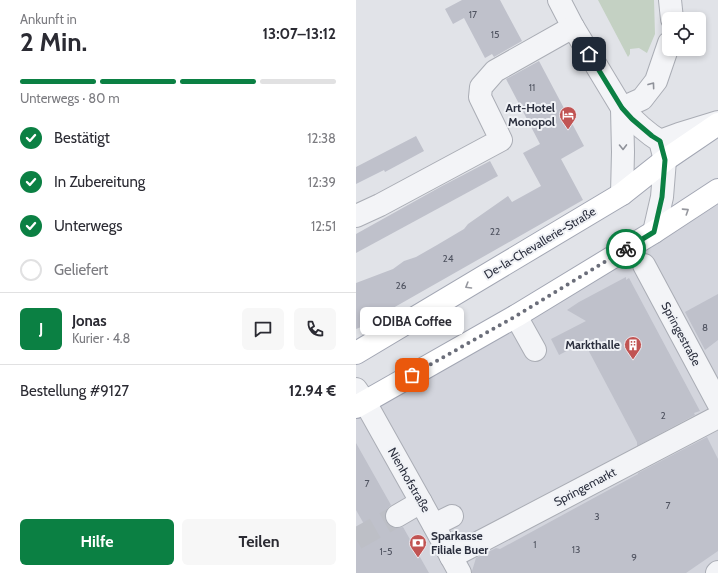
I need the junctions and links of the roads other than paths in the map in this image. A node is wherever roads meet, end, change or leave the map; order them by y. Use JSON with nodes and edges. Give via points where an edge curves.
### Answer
{"nodes":[{"id":1,"x":559,"y":0,"type":"edge"},
{"id":2,"x":670,"y":0,"type":"edge"},
{"id":3,"x":671,"y":12,"type":"edge"},
{"id":4,"x":573,"y":28,"type":"junction"},
{"id":5,"x":665,"y":56,"type":"edge"},
{"id":6,"x":622,"y":108,"type":"junction"},
{"id":7,"x":718,"y":123,"type":"edge"},
{"id":8,"x":663,"y":150,"type":"junction"},
{"id":9,"x":718,"y":190,"type":"edge"},
{"id":10,"x":622,"y":194,"type":"junction"},
{"id":11,"x":356,"y":216,"type":"edge"},
{"id":12,"x":654,"y":232,"type":"junction"},
{"id":13,"x":644,"y":264,"type":"dead end"},
{"id":14,"x":516,"y":316,"type":"junction"},
{"id":15,"x":535,"y":350,"type":"dead end"},
{"id":16,"x":356,"y":353,"type":"edge"},
{"id":17,"x":359,"y":399,"type":"edge"},
{"id":18,"x":718,"y":403,"type":"edge"},
{"id":19,"x":718,"y":417,"type":"edge"},
{"id":20,"x":421,"y":502,"type":"junction"},
{"id":21,"x":397,"y":516,"type":"tunnel mouth"},
{"id":22,"x":456,"y":565,"type":"edge"}],
"edges":[{"from":1,"to":4,"type":"street"},
{"from":2,"to":3,"type":"street"},
{"from":4,"to":6,"type":"street"},
{"from":4,"to":11,"type":"street","via":[[495,71],[481,87],[480,97],[501,140]]},
{"from":6,"to":5,"type":"street","one_way":true,"via":[[642,99],[656,81]]},
{"from":6,"to":8,"type":"street"},
{"from":6,"to":10,"type":"street","one_way":true},
{"from":7,"to":8,"type":"main road","name":"De-la-Chevallerie-Straße"},
{"from":8,"to":10,"type":"main road","name":"De-la-Chevallerie-Straße"},
{"from":8,"to":12,"type":"street","via":[[662,197]]},
{"from":12,"to":9,"type":"main road","one_way":true},
{"from":10,"to":16,"type":"main road","name":"De-la-Chevallerie-Straße","one_way":true},
{"from":12,"to":14,"type":"main road"},
{"from":13,"to":18,"type":"street","name":"Springestraße"},
{"from":14,"to":15,"type":"street"},
{"from":14,"to":17,"type":"main road"},
{"from":17,"to":20,"type":"street","name":"Nienhofstraße"},
{"from":19,"to":22,"type":"street","name":"Springemarkt"},
{"from":20,"to":21,"type":"street"},
{"from":20,"to":22,"type":"street","name":"Nienhofstraße","via":[[443,521]]}]}
